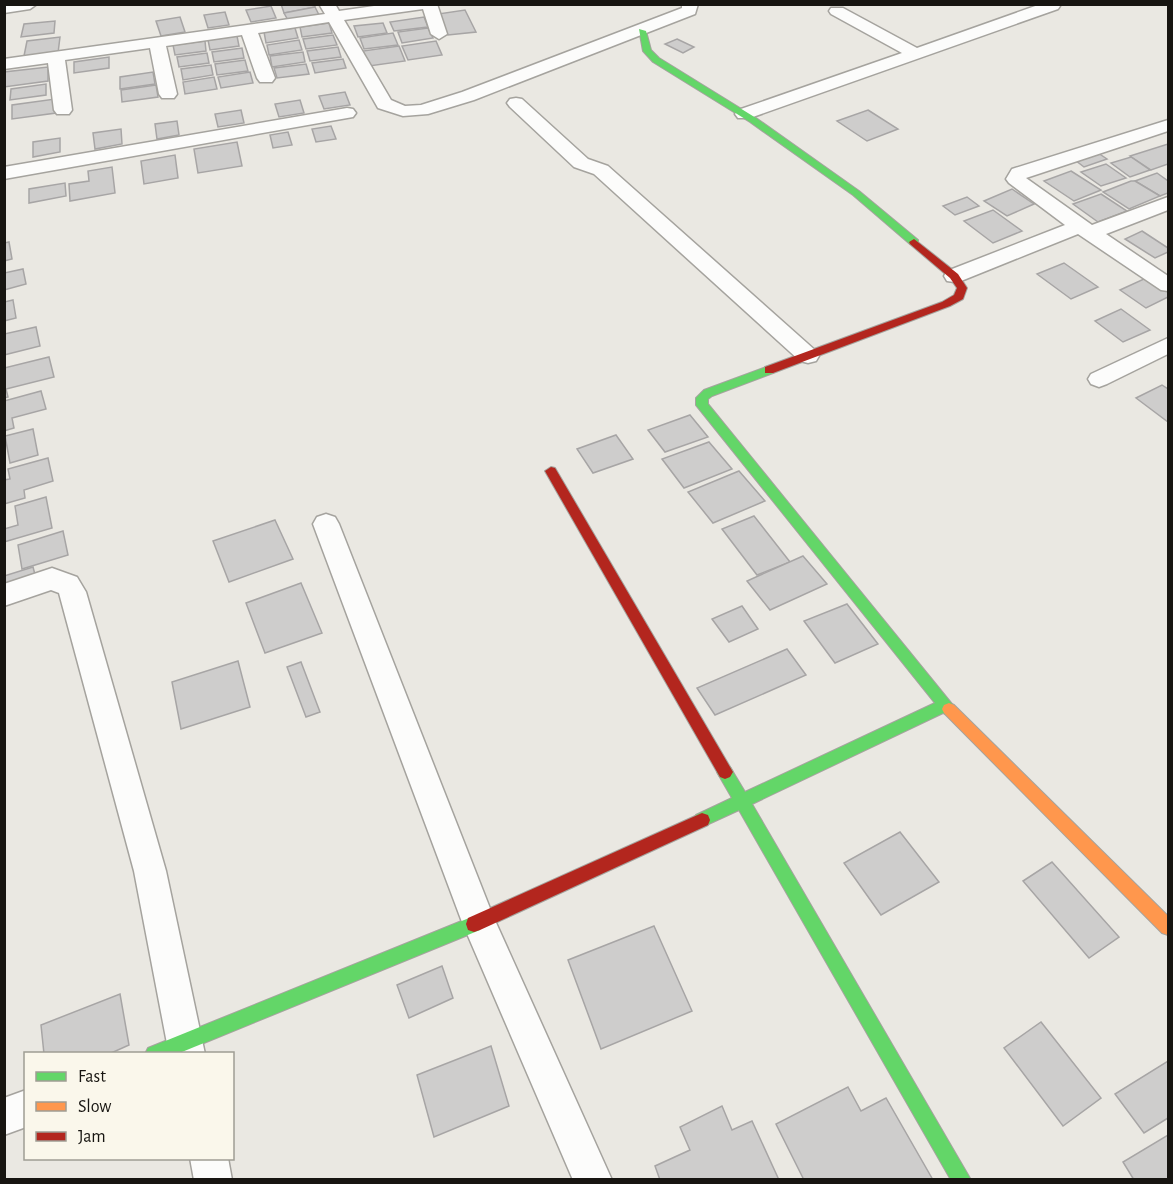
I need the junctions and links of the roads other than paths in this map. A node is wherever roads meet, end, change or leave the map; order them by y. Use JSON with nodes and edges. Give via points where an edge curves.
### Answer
{"nodes":[{"id":1,"x":30,"y":4,"type":"edge"},
{"id":2,"x":427,"y":4,"type":"edge"},
{"id":3,"x":690,"y":4,"type":"edge"},
{"id":4,"x":1052,"y":6,"type":"dead end"},
{"id":5,"x":4,"y":8,"type":"edge"},
{"id":6,"x":331,"y":11,"type":"edge"},
{"id":7,"x":837,"y":11,"type":"dead end"},
{"id":8,"x":249,"y":31,"type":"junction"},
{"id":9,"x":642,"y":32,"type":"junction"},
{"id":10,"x":438,"y":34,"type":"dead end"},
{"id":11,"x":157,"y":44,"type":"junction"},
{"id":12,"x":916,"y":54,"type":"junction"},
{"id":13,"x":56,"y":57,"type":"junction"},
{"id":14,"x":4,"y":64,"type":"edge"},
{"id":15,"x":266,"y":78,"type":"dead end"},
{"id":16,"x":168,"y":94,"type":"dead end"},
{"id":17,"x":524,"y":101,"type":"dead end"},
{"id":18,"x":63,"y":110,"type":"dead end"},
{"id":19,"x":347,"y":113,"type":"dead end"},
{"id":20,"x":744,"y":114,"type":"junction"},
{"id":21,"x":1168,"y":125,"type":"edge"},
{"id":22,"x":4,"y":173,"type":"edge"},
{"id":23,"x":1168,"y":203,"type":"edge"},
{"id":24,"x":1085,"y":229,"type":"junction"},
{"id":25,"x":954,"y":276,"type":"junction"},
{"id":26,"x":1168,"y":285,"type":"edge"},
{"id":27,"x":1168,"y":345,"type":"edge"},
{"id":28,"x":808,"y":356,"type":"junction"},
{"id":29,"x":1099,"y":379,"type":"dead end"},
{"id":30,"x":551,"y":471,"type":"dead end"},
{"id":31,"x":326,"y":524,"type":"dead end"},
{"id":32,"x":4,"y":595,"type":"edge"},
{"id":33,"x":945,"y":705,"type":"junction"},
{"id":34,"x":742,"y":801,"type":"junction"},
{"id":35,"x":479,"y":922,"type":"junction"},
{"id":36,"x":1168,"y":927,"type":"edge"},
{"id":37,"x":186,"y":1047,"type":"edge"},
{"id":38,"x":159,"y":1052,"type":"edge"},
{"id":39,"x":24,"y":1109,"type":"edge"},
{"id":40,"x":4,"y":1117,"type":"edge"},
{"id":41,"x":209,"y":1160,"type":"edge"},
{"id":42,"x":213,"y":1179,"type":"edge"},
{"id":43,"x":593,"y":1179,"type":"edge"},
{"id":44,"x":962,"y":1179,"type":"edge"}],
"edges":[{"from":1,"to":5,"type":"street"},
{"from":2,"to":6,"type":"street"},
{"from":2,"to":10,"type":"street"},
{"from":3,"to":9,"type":"street","via":[[689,11]]},
{"from":4,"to":12,"type":"street"},
{"from":6,"to":8,"type":"street"},
{"from":6,"to":9,"type":"street","via":[[384,104],[403,111],[422,110],[468,96]]},
{"from":7,"to":12,"type":"street"},
{"from":8,"to":11,"type":"street"},
{"from":8,"to":15,"type":"street"},
{"from":9,"to":20,"type":"street","via":[[647,51],[657,60]]},
{"from":11,"to":13,"type":"street"},
{"from":11,"to":16,"type":"street"},
{"from":12,"to":20,"type":"street"},
{"from":13,"to":14,"type":"street"},
{"from":13,"to":18,"type":"street"},
{"from":17,"to":28,"type":"street","via":[[581,164],[601,170]]},
{"from":19,"to":22,"type":"street"},
{"from":20,"to":25,"type":"street","via":[[856,193]]},
{"from":21,"to":24,"type":"street","via":[[1016,176],[1018,182]]},
{"from":23,"to":24,"type":"street"},
{"from":24,"to":25,"type":"street"},
{"from":24,"to":26,"type":"street"},
{"from":25,"to":28,"type":"street","via":[[962,288],[959,297]]},
{"from":27,"to":29,"type":"street"},
{"from":28,"to":33,"type":"street","via":[[708,393],[702,398],[702,405]]},
{"from":30,"to":34,"type":"street"},
{"from":31,"to":35,"type":"street"},
{"from":32,"to":37,"type":"street","via":[[52,579],[68,585],[72,592],[150,871]]},
{"from":33,"to":34,"type":"street"},
{"from":33,"to":36,"type":"street"},
{"from":34,"to":35,"type":"street"},
{"from":34,"to":44,"type":"street"},
{"from":35,"to":37,"type":"street"},
{"from":35,"to":43,"type":"street"},
{"from":37,"to":38,"type":"street"},
{"from":39,"to":40,"type":"street"},
{"from":41,"to":42,"type":"street"}]}
